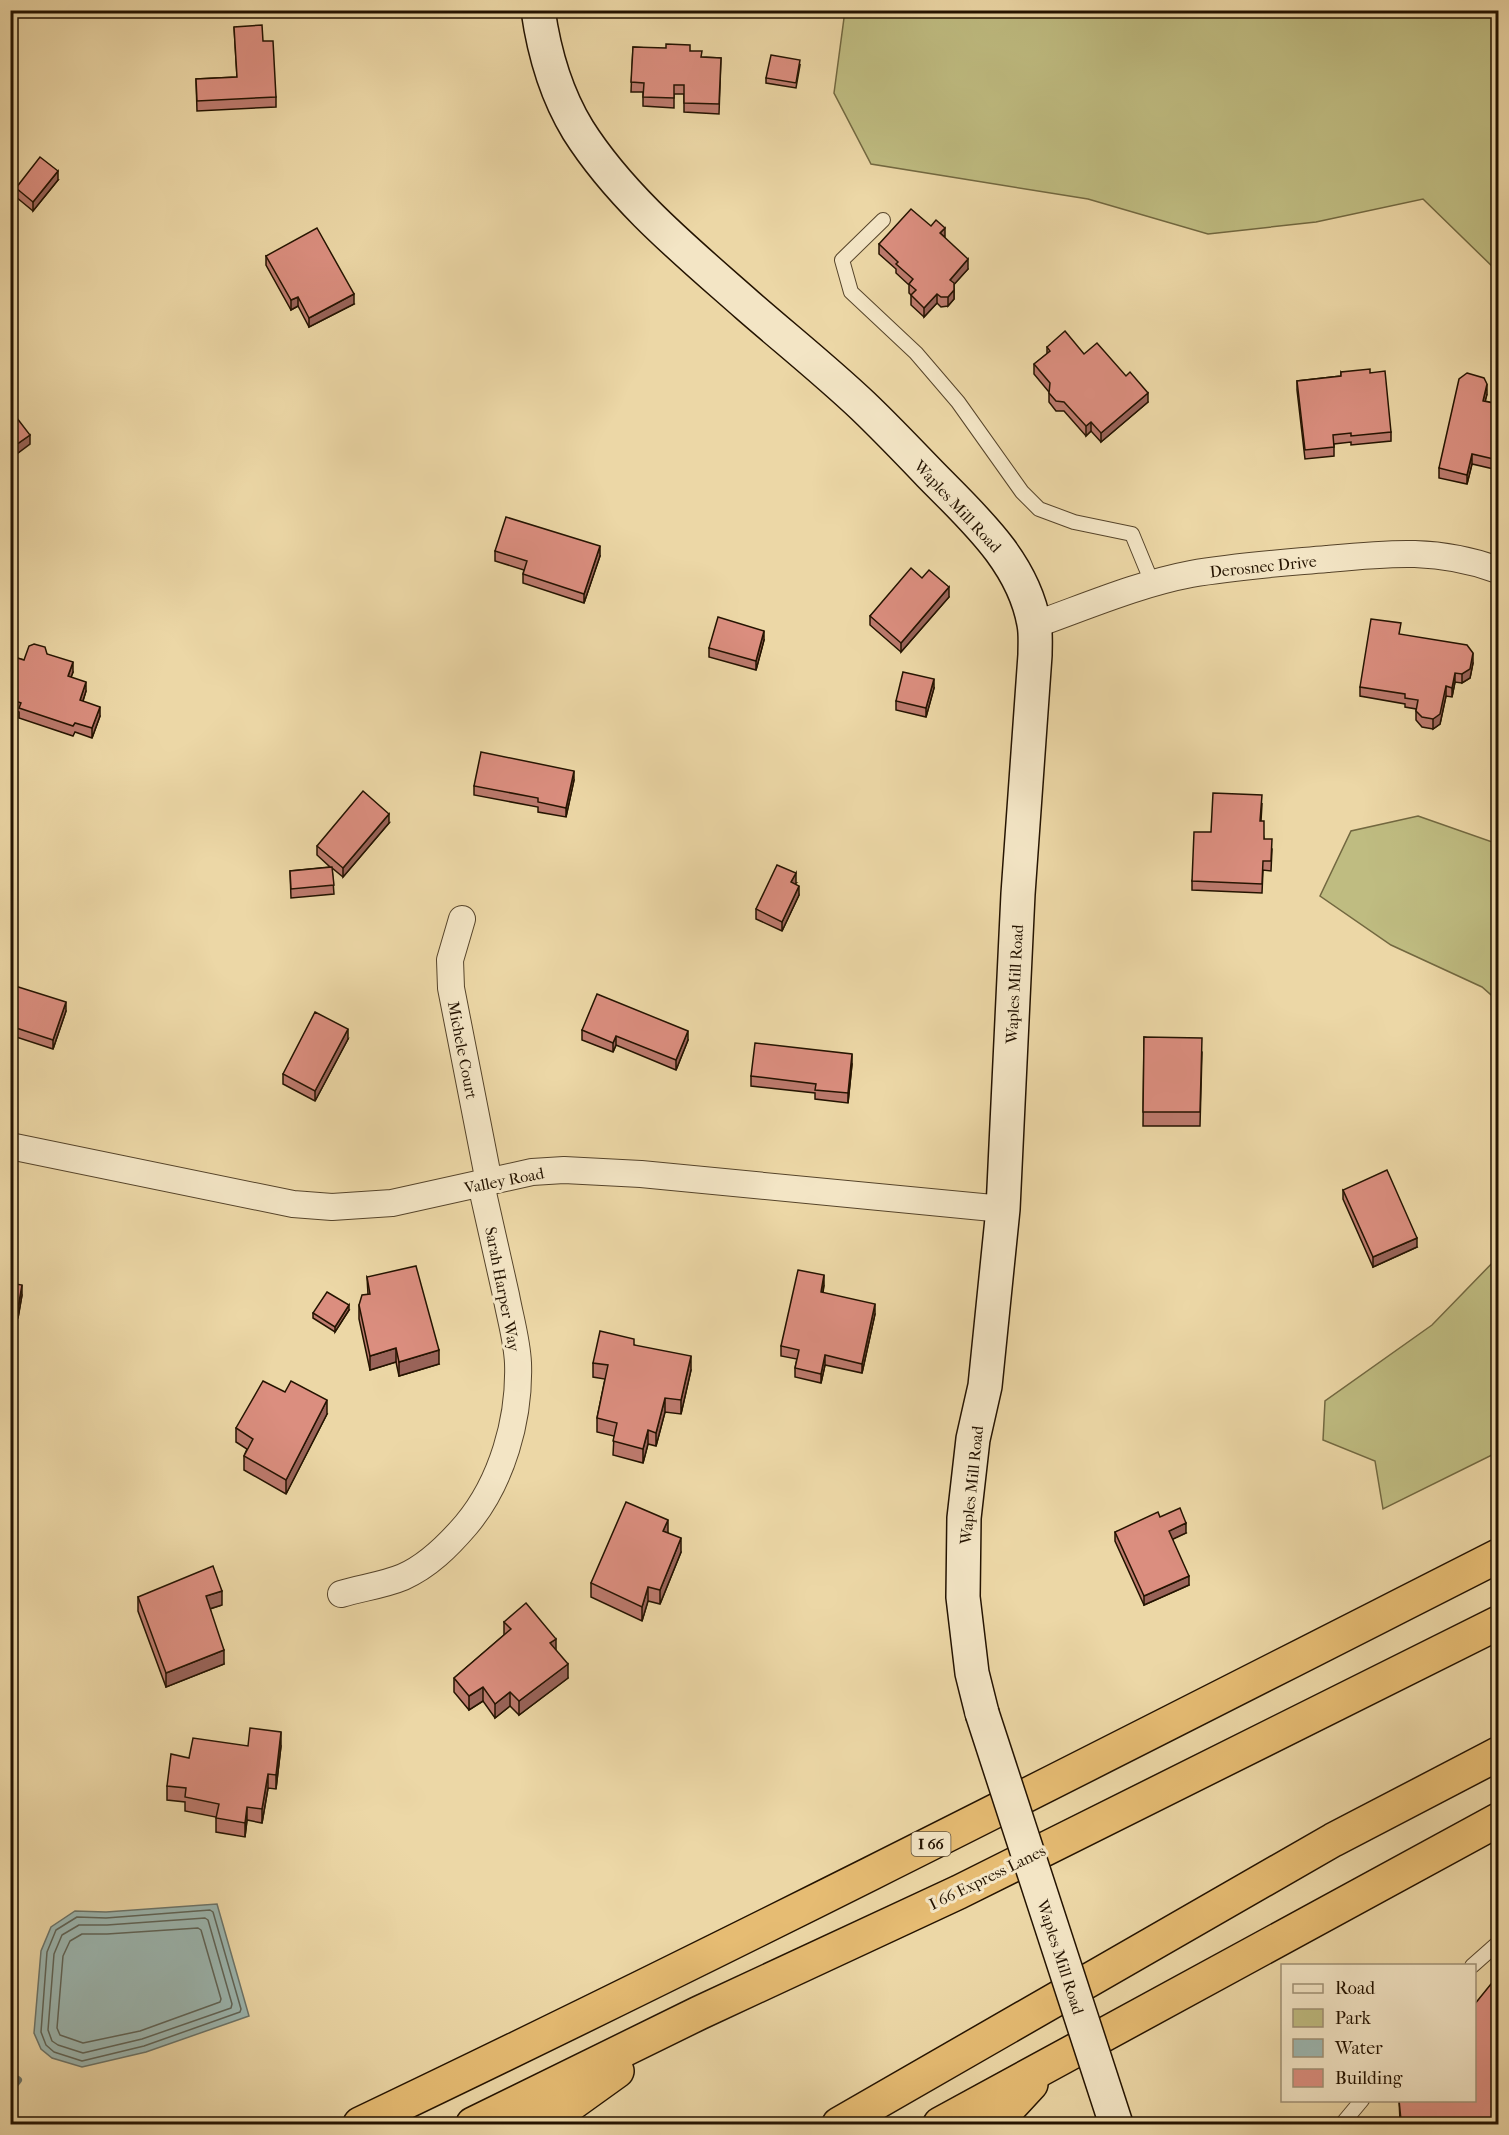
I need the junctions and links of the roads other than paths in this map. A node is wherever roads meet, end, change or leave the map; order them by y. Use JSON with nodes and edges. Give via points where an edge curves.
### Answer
{"nodes":[{"id":1,"x":538,"y":10,"type":"edge"},
{"id":2,"x":883,"y":220,"type":"dead end"},
{"id":3,"x":1498,"y":570,"type":"edge"},
{"id":4,"x":1153,"y":585,"type":"junction"},
{"id":5,"x":1034,"y":625,"type":"junction"},
{"id":6,"x":462,"y":919,"type":"dead end"},
{"id":7,"x":10,"y":1146,"type":"edge"},
{"id":8,"x":485,"y":1183,"type":"junction"},
{"id":9,"x":1003,"y":1209,"type":"junction"},
{"id":10,"x":1498,"y":1556,"type":"edge"},
{"id":11,"x":341,"y":1594,"type":"dead end"},
{"id":12,"x":1498,"y":1623,"type":"edge"},
{"id":13,"x":1498,"y":1754,"type":"edge"},
{"id":14,"x":1498,"y":1820,"type":"edge"},
{"id":15,"x":1498,"y":1943,"type":"edge"},
{"id":16,"x":1473,"y":1964,"type":"edge"},
{"id":17,"x":699,"y":2013,"type":"junction"},
{"id":18,"x":1050,"y":2064,"type":"junction"},
{"id":19,"x":1360,"y":2102,"type":"edge"},
{"id":20,"x":360,"y":2124,"type":"edge"},
{"id":21,"x":473,"y":2124,"type":"edge"},
{"id":22,"x":538,"y":2124,"type":"edge"},
{"id":23,"x":838,"y":2124,"type":"edge"},
{"id":24,"x":940,"y":2124,"type":"edge"},
{"id":25,"x":994,"y":2124,"type":"edge"},
{"id":26,"x":1116,"y":2124,"type":"edge"},
{"id":27,"x":1342,"y":2124,"type":"edge"}],
"edges":[{"from":1,"to":5,"type":"main road","name":"Waples Mill Road","via":[[549,63],[562,99],[596,156],[629,195],[705,268],[862,405],[979,523],[1017,577]]},
{"from":2,"to":4,"type":"lane","via":[[842,260],[851,292],[916,353],[1039,509],[1074,522],[1132,534]]},
{"from":3,"to":4,"type":"street","name":"Derosnec Drive","via":[[1436,554],[1395,553],[1236,567],[1188,574]]},
{"from":4,"to":5,"type":"street","name":"Derosnec Drive"},
{"from":5,"to":9,"type":"main road","name":"Waples Mill Road"},
{"from":6,"to":8,"type":"street","name":"Michele Court","via":[[450,960],[451,988]]},
{"from":7,"to":8,"type":"street","name":"Valley Road","via":[[293,1204],[332,1207],[393,1203]]},
{"from":8,"to":9,"type":"street","name":"Valley Road","via":[[532,1172],[619,1172]]},
{"from":8,"to":11,"type":"street","name":"Sarah Harper Way","via":[[518,1362],[512,1427],[500,1467],[478,1511],[428,1563],[403,1577]]},
{"from":9,"to":26,"type":"main road","name":"Waples Mill Road","bridge":true,"via":[[985,1386],[973,1439],[964,1518],[963,1597],[972,1673]]},
{"from":10,"to":20,"type":"highway","number":"I 66","via":[[590,2014]]},
{"from":12,"to":17,"type":"highway","name":"I 66 Express Lanes","via":[[959,1892]]},
{"from":13,"to":23,"type":"highway","via":[[1333,1840]]},
{"from":14,"to":18,"type":"highway"},
{"from":15,"to":16,"type":"lane"},
{"from":17,"to":21,"type":"highway","name":"I 66 Express Lanes"},
{"from":17,"to":22,"type":"highway"},
{"from":18,"to":24,"type":"highway"},
{"from":18,"to":25,"type":"highway"},
{"from":19,"to":27,"type":"lane"}]}
